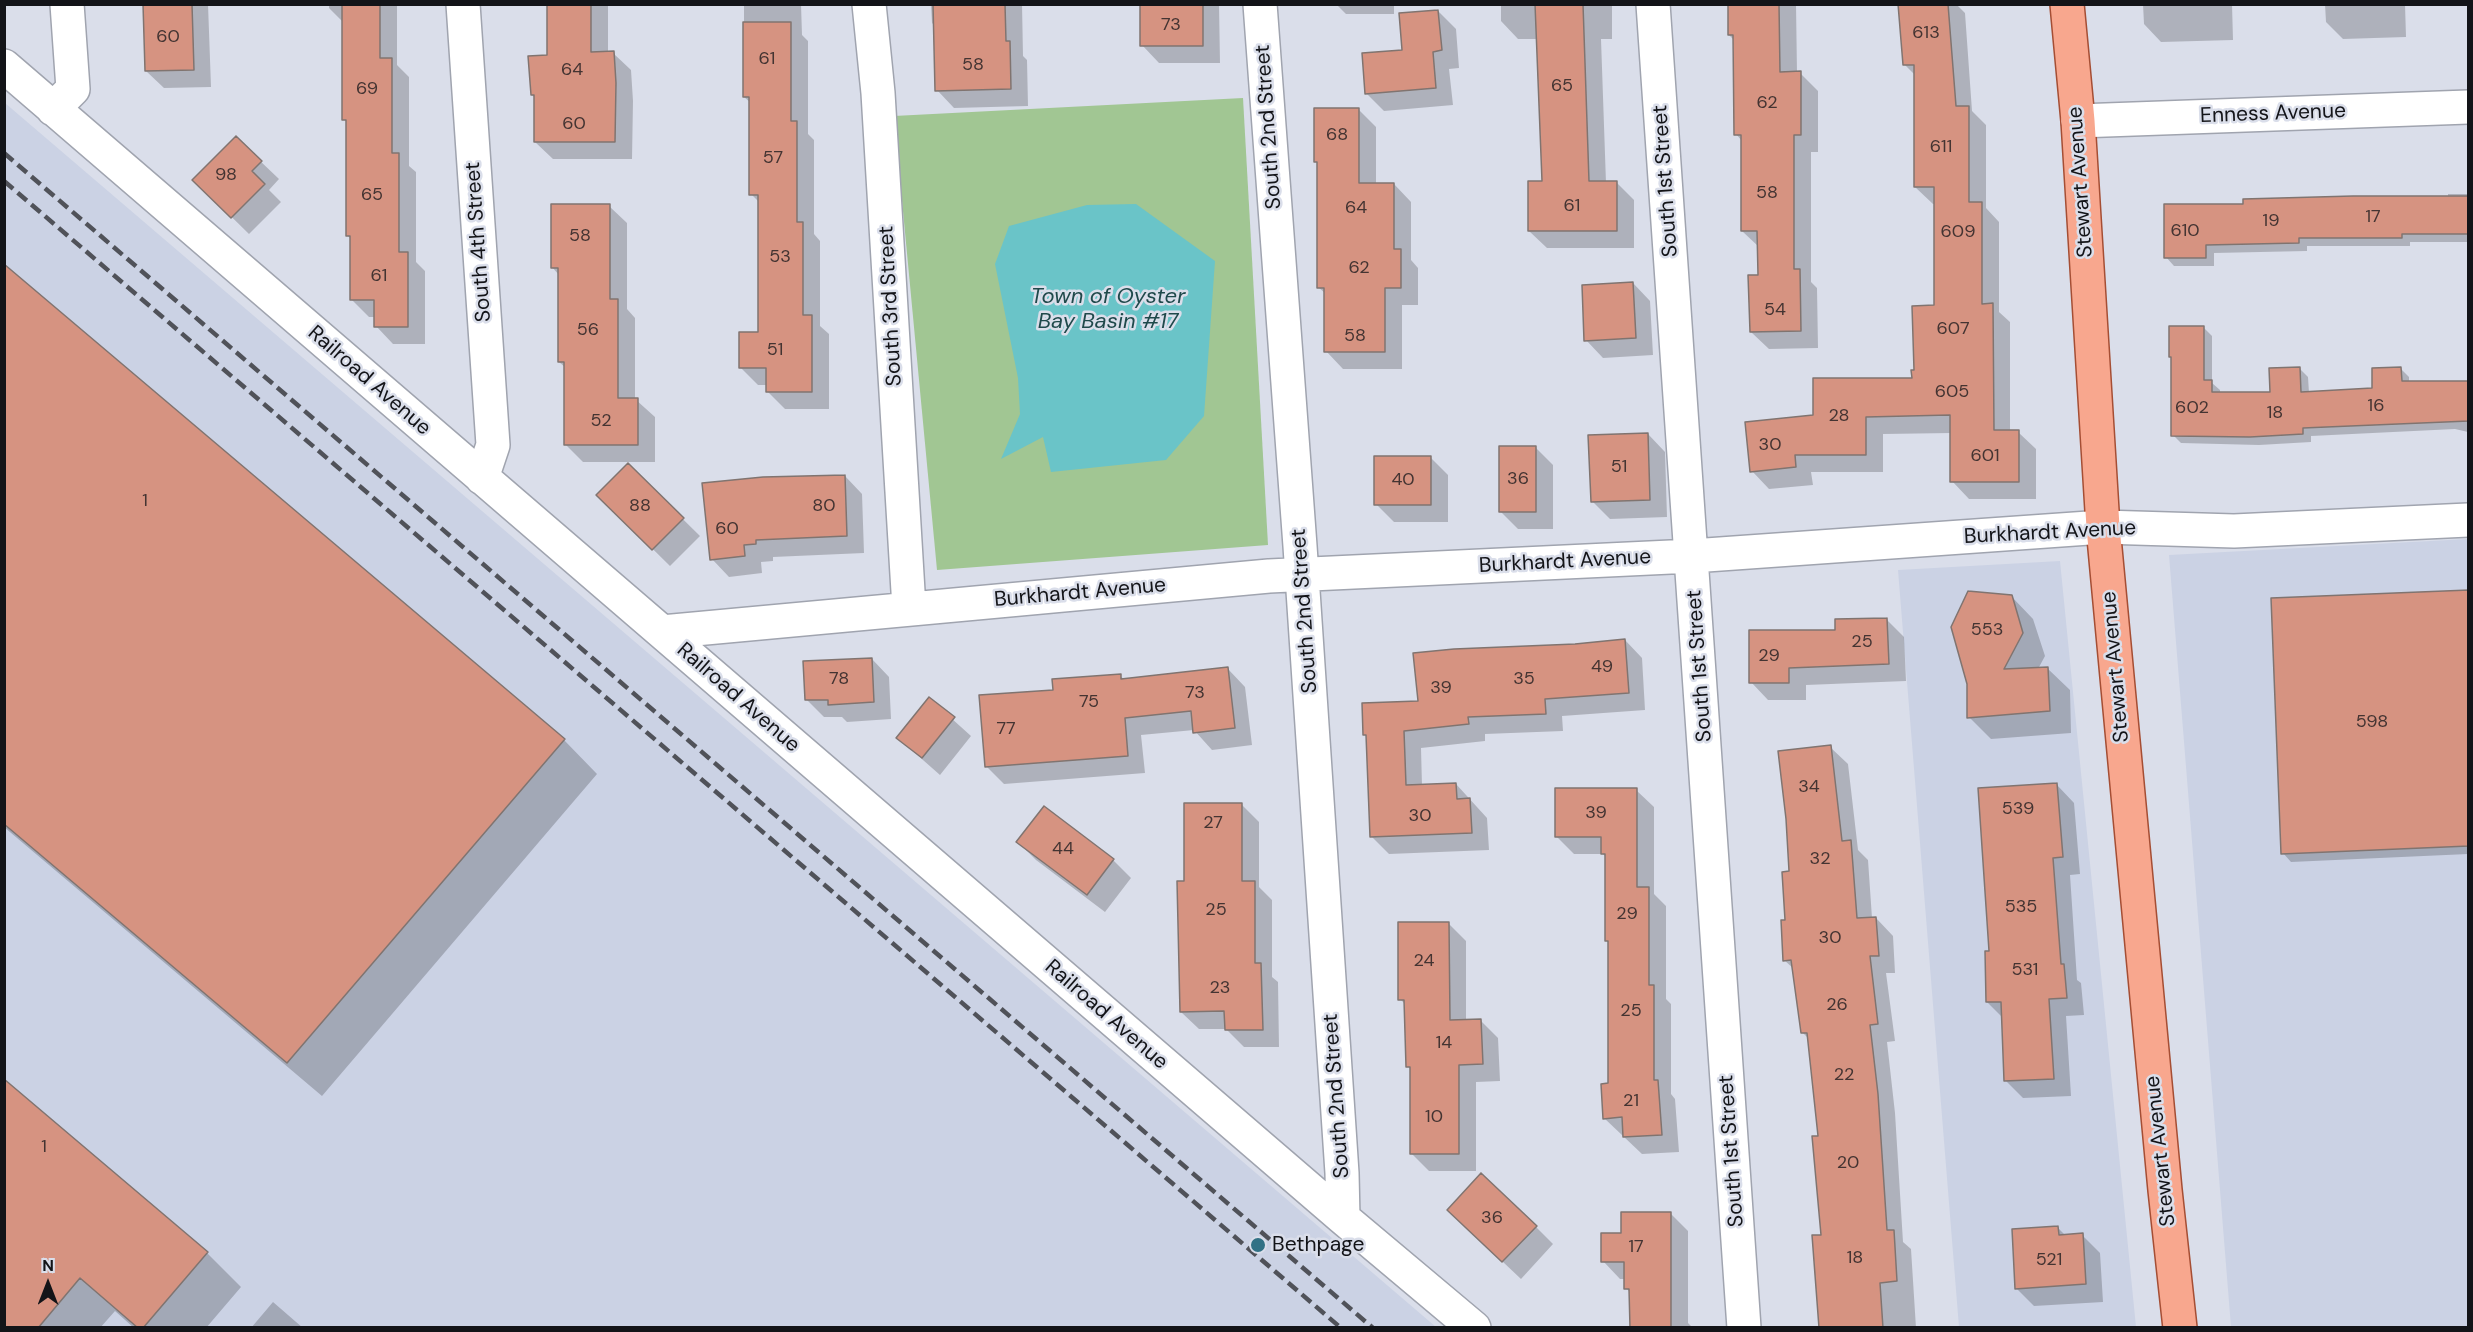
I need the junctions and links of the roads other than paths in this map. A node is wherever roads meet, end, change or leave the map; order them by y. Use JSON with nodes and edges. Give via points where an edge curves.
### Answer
{"nodes":[{"id":1,"x":67,"y":4,"type":"edge"},
{"id":2,"x":463,"y":4,"type":"edge"},
{"id":3,"x":869,"y":4,"type":"edge"},
{"id":4,"x":1260,"y":4,"type":"edge"},
{"id":5,"x":1653,"y":4,"type":"edge"},
{"id":6,"x":2067,"y":4,"type":"edge"},
{"id":7,"x":4,"y":66,"type":"edge"},
{"id":8,"x":2469,"y":107,"type":"edge"},
{"id":9,"x":53,"y":109,"type":"junction"},
{"id":10,"x":2078,"y":121,"type":"junction"},
{"id":11,"x":482,"y":478,"type":"junction"},
{"id":12,"x":2469,"y":520,"type":"edge"},
{"id":13,"x":2103,"y":527,"type":"junction"},
{"id":14,"x":1692,"y":556,"type":"junction"},
{"id":15,"x":1302,"y":574,"type":"junction"},
{"id":16,"x":909,"y":608,"type":"junction"},
{"id":17,"x":662,"y":632,"type":"junction"},
{"id":18,"x":1342,"y":1218,"type":"junction"},
{"id":19,"x":1474,"y":1328,"type":"edge"},
{"id":20,"x":1744,"y":1328,"type":"edge"},
{"id":21,"x":2180,"y":1328,"type":"edge"}],
"edges":[{"from":1,"to":9,"type":"street","via":[[73,89]]},
{"from":2,"to":11,"type":"street","name":"South 4th Street","via":[[494,445]]},
{"from":3,"to":16,"type":"street","name":"South 3rd Street","via":[[878,93]]},
{"from":4,"to":15,"type":"street","name":"South 2nd Street"},
{"from":5,"to":14,"type":"street","name":"South 1st Street"},
{"from":6,"to":10,"type":"main road","name":"Stewart Avenue"},
{"from":7,"to":9,"type":"street","name":"Railroad Avenue"},
{"from":8,"to":10,"type":"street","name":"Enness Avenue"},
{"from":9,"to":11,"type":"street","name":"Railroad Avenue"},
{"from":10,"to":13,"type":"main road","name":"Stewart Avenue"},
{"from":11,"to":17,"type":"street","name":"Railroad Avenue"},
{"from":12,"to":13,"type":"street","name":"Burkhardt Avenue","via":[[2234,531]]},
{"from":13,"to":14,"type":"street","name":"Burkhardt Avenue"},
{"from":13,"to":21,"type":"main road","name":"Stewart Avenue"},
{"from":14,"to":15,"type":"street","name":"Burkhardt Avenue"},
{"from":14,"to":20,"type":"street","name":"South 1st Street"},
{"from":15,"to":16,"type":"street","name":"Burkhardt Avenue"},
{"from":15,"to":18,"type":"street","name":"South 2nd Street"},
{"from":16,"to":17,"type":"street","name":"Burkhardt Avenue"},
{"from":17,"to":18,"type":"street","name":"Railroad Avenue"},
{"from":18,"to":19,"type":"street","name":"Railroad Avenue"}]}
